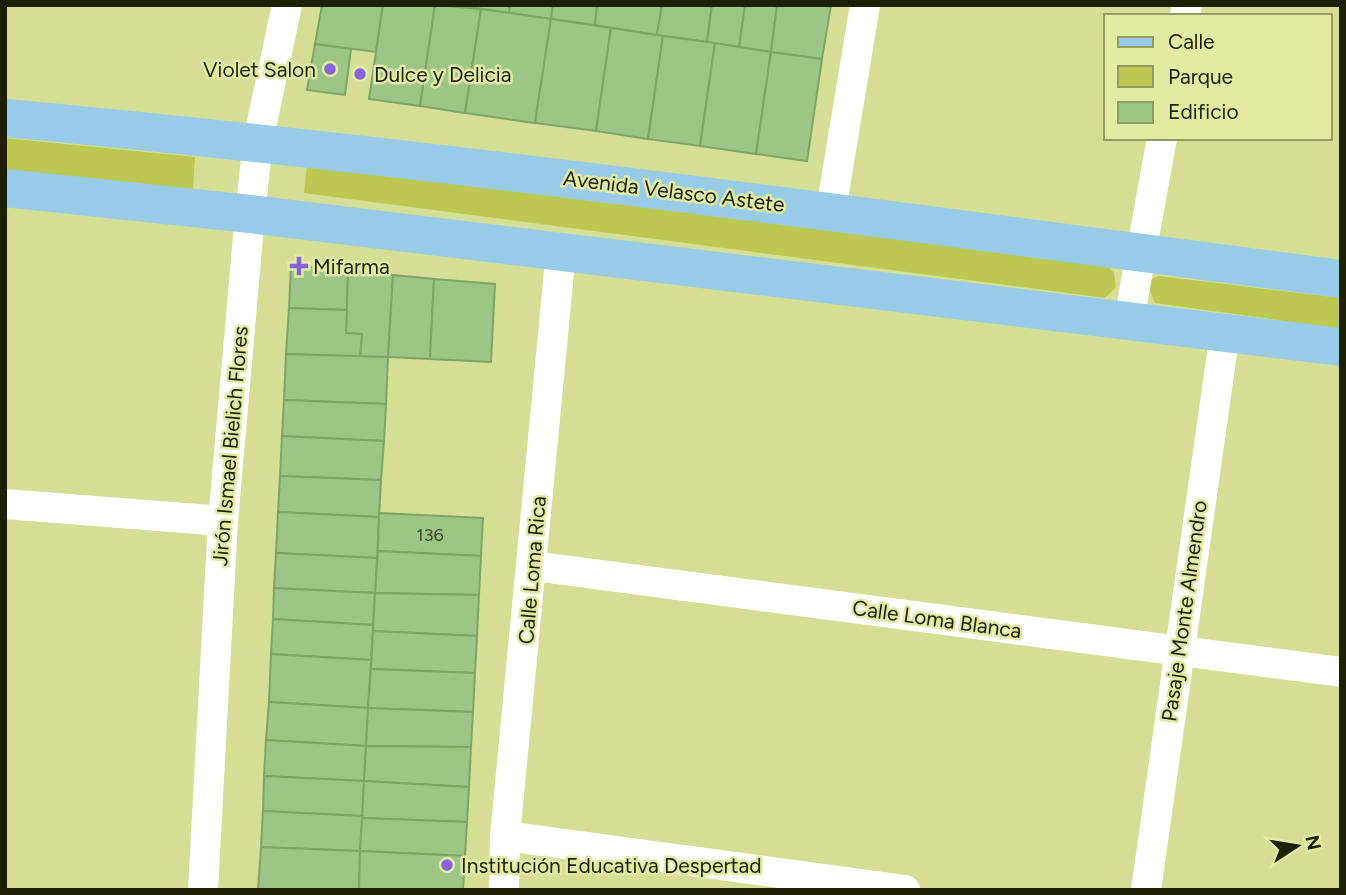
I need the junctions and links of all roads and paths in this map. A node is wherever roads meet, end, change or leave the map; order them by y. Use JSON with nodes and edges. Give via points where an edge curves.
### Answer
{"nodes":[{"id":1,"x":286,"y":5,"type":"edge"},
{"id":2,"x":865,"y":5,"type":"edge"},
{"id":3,"x":5,"y":118,"type":"edge"},
{"id":4,"x":1162,"y":140,"type":"edge"},
{"id":5,"x":258,"y":141,"type":"junction"},
{"id":6,"x":5,"y":188,"type":"edge"},
{"id":7,"x":831,"y":210,"type":"junction"},
{"id":8,"x":250,"y":214,"type":"junction"},
{"id":9,"x":561,"y":251,"type":"junction"},
{"id":10,"x":1140,"y":253,"type":"junction"},
{"id":11,"x":1341,"y":279,"type":"edge"},
{"id":12,"x":1129,"y":320,"type":"junction"},
{"id":13,"x":1225,"y":332,"type":"junction"},
{"id":14,"x":1341,"y":347,"type":"edge"},
{"id":15,"x":5,"y":504,"type":"edge"},
{"id":16,"x":223,"y":522,"type":"junction"},
{"id":17,"x":533,"y":566,"type":"junction"},
{"id":18,"x":1178,"y":651,"type":"junction"},
{"id":19,"x":1341,"y":672,"type":"edge"},
{"id":20,"x":505,"y":836,"type":"junction"},
{"id":21,"x":203,"y":890,"type":"edge"},
{"id":22,"x":504,"y":890,"type":"edge"},
{"id":23,"x":905,"y":890,"type":"edge"},
{"id":24,"x":1146,"y":890,"type":"edge"}],
"edges":[{"from":1,"to":5,"type":"street","name":"Jirón Ismael Bielich Flores"},
{"from":2,"to":7,"type":"street"},
{"from":3,"to":5,"type":"main road","name":"Avenida Velasco Astete"},
{"from":4,"to":10,"type":"street"},
{"from":5,"to":7,"type":"main road","name":"Avenida Velasco Astete"},
{"from":5,"to":8,"type":"street","name":"Jirón Ismael Bielich Flores"},
{"from":6,"to":8,"type":"main road"},
{"from":7,"to":10,"type":"main road","name":"Avenida Velasco Astete"},
{"from":8,"to":9,"type":"main road"},
{"from":8,"to":16,"type":"street","name":"Jirón Ismael Bielich Flores"},
{"from":9,"to":12,"type":"main road"},
{"from":9,"to":17,"type":"street","name":"Calle Loma Rica"},
{"from":10,"to":11,"type":"main road","name":"Avenida Velasco Astete"},
{"from":10,"to":12,"type":"street"},
{"from":12,"to":13,"type":"main road"},
{"from":13,"to":14,"type":"main road"},
{"from":13,"to":18,"type":"street","name":"Pasaje Monte Almendro"},
{"from":15,"to":16,"type":"street"},
{"from":16,"to":21,"type":"street","name":"Jirón Ismael Bielich Flores"},
{"from":17,"to":18,"type":"street","name":"Calle Loma Blanca"},
{"from":17,"to":20,"type":"street","name":"Calle Loma Rica"},
{"from":18,"to":19,"type":"street","name":"Calle Loma Blanca"},
{"from":18,"to":24,"type":"street","name":"Pasaje Monte Almendro"},
{"from":20,"to":22,"type":"street","name":"Calle Loma Rica"},
{"from":20,"to":23,"type":"street"}]}
